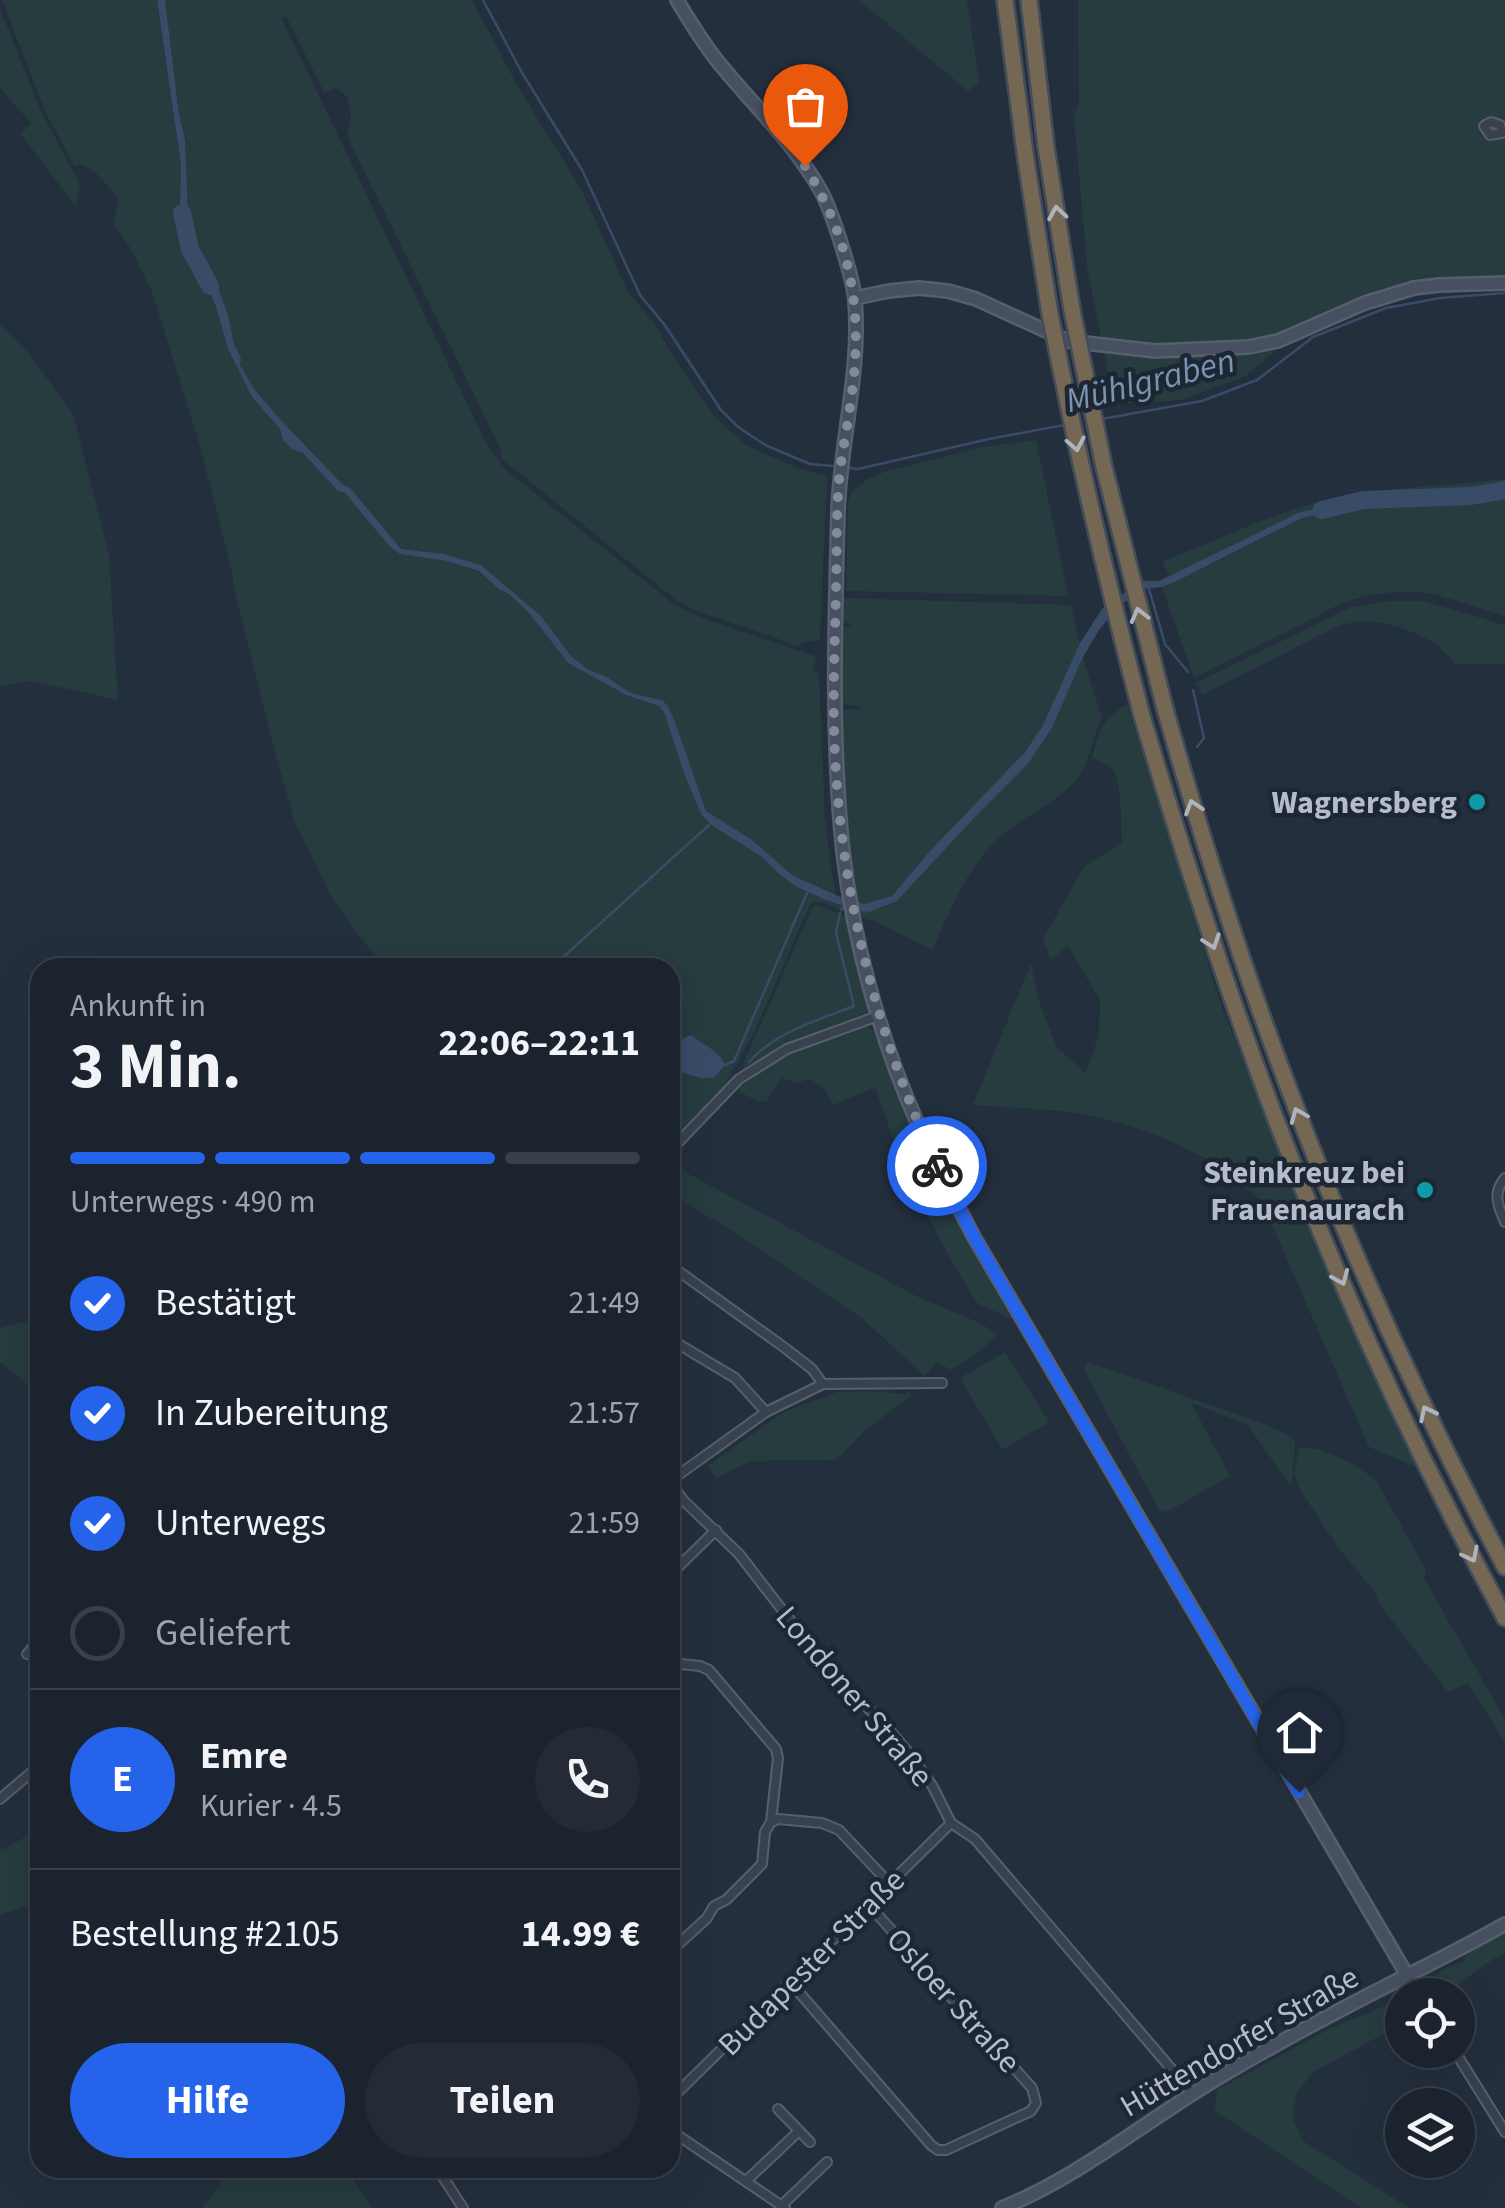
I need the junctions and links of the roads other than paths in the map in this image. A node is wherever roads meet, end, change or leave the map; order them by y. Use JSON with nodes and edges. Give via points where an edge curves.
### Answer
{"nodes":[{"id":1,"x":677,"y":0,"type":"edge"},
{"id":2,"x":1002,"y":0,"type":"edge"},
{"id":3,"x":1029,"y":0,"type":"edge"},
{"id":4,"x":1505,"y":283,"type":"edge"},
{"id":5,"x":855,"y":298,"type":"junction"},
{"id":6,"x":878,"y":1016,"type":"junction"},
{"id":7,"x":680,"y":1141,"type":"edge"},
{"id":8,"x":1505,"y":1178,"type":"edge"},
{"id":9,"x":1505,"y":1222,"type":"edge"},
{"id":10,"x":680,"y":1272,"type":"edge"},
{"id":11,"x":680,"y":1345,"type":"edge"},
{"id":12,"x":942,"y":1383,"type":"dead end"},
{"id":13,"x":822,"y":1384,"type":"junction"},
{"id":14,"x":766,"y":1412,"type":"junction"},
{"id":15,"x":680,"y":1475,"type":"edge"},
{"id":16,"x":680,"y":1496,"type":"edge"},
{"id":17,"x":716,"y":1530,"type":"junction"},
{"id":18,"x":680,"y":1565,"type":"edge"},
{"id":19,"x":1505,"y":1567,"type":"edge"},
{"id":20,"x":1505,"y":1618,"type":"edge"},
{"id":21,"x":30,"y":1651,"type":"edge"},
{"id":22,"x":27,"y":1654,"type":"dead end"},
{"id":23,"x":680,"y":1664,"type":"edge"},
{"id":24,"x":30,"y":1774,"type":"edge"},
{"id":25,"x":0,"y":1799,"type":"edge"},
{"id":26,"x":771,"y":1822,"type":"junction"},
{"id":27,"x":951,"y":1823,"type":"junction"},
{"id":28,"x":890,"y":1884,"type":"junction"},
{"id":29,"x":869,"y":1904,"type":"junction"},
{"id":30,"x":1505,"y":1924,"type":"edge"},
{"id":31,"x":680,"y":1943,"type":"edge"},
{"id":32,"x":1407,"y":1975,"type":"junction"},
{"id":33,"x":1409,"y":1978,"type":"edge"},
{"id":34,"x":791,"y":1983,"type":"junction"},
{"id":35,"x":1465,"y":2068,"type":"edge"},
{"id":36,"x":680,"y":2090,"type":"edge"},
{"id":37,"x":1192,"y":2093,"type":"junction"},
{"id":38,"x":778,"y":2109,"type":"dead end"},
{"id":39,"x":799,"y":2131,"type":"junction"},
{"id":40,"x":1505,"y":2132,"type":"edge"},
{"id":41,"x":680,"y":2137,"type":"edge"},
{"id":42,"x":810,"y":2142,"type":"dead end"},
{"id":43,"x":827,"y":2162,"type":"dead end"},
{"id":44,"x":442,"y":2178,"type":"edge"},
{"id":45,"x":746,"y":2181,"type":"junction"},
{"id":46,"x":783,"y":2207,"type":"edge"},
{"id":47,"x":462,"y":2208,"type":"edge"},
{"id":48,"x":1002,"y":2208,"type":"edge"}],
"edges":[{"from":1,"to":5,"type":"street","via":[[820,191]]},
{"from":2,"to":20,"type":"highway","one_way":true,"bridge":true,"via":[[1050,314],[1092,518],[1142,716],[1202,912],[1326,1242],[1387,1382]]},
{"from":19,"to":3,"type":"highway","one_way":true,"bridge":true,"via":[[1400,1356],[1307,1136],[1196,817],[1108,486],[1072,310]]},
{"from":4,"to":5,"type":"street","via":[[1414,288],[1248,347],[1155,352],[1068,341],[948,291],[918,288]]},
{"from":5,"to":6,"type":"street","via":[[852,396],[839,483],[835,754],[843,856]]},
{"from":6,"to":7,"type":"street","via":[[788,1049],[739,1079]]},
{"from":6,"to":32,"type":"street","via":[[908,1101],[974,1237]]},
{"from":8,"to":9,"type":"street","via":[[1496,1198]]},
{"from":10,"to":13,"type":"street","via":[[786,1348]]},
{"from":11,"to":14,"type":"street","via":[[735,1378]]},
{"from":12,"to":13,"type":"street"},
{"from":13,"to":14,"type":"street"},
{"from":14,"to":15,"type":"street"},
{"from":16,"to":17,"type":"street","name":"Londoner Straße"},
{"from":17,"to":18,"type":"street"},
{"from":17,"to":27,"type":"street","name":"Londoner Straße","via":[[824,1664],[913,1758]]},
{"from":21,"to":22,"type":"street"},
{"from":23,"to":26,"type":"street","via":[[708,1670],[776,1750]]},
{"from":24,"to":25,"type":"street"},
{"from":26,"to":28,"type":"street","via":[[831,1825]]},
{"from":26,"to":31,"type":"street","via":[[759,1867]]},
{"from":27,"to":28,"type":"street","name":"Budapester Straße"},
{"from":27,"to":37,"type":"street","name":"Londoner Straße","via":[[975,1839]]},
{"from":28,"to":29,"type":"street","name":"Budapester Straße"},
{"from":29,"to":34,"type":"street","name":"Budapester Straße"},
{"from":29,"to":34,"type":"street","name":"Osloer Straße","via":[[1032,2088],[1034,2107],[938,2150]]},
{"from":30,"to":32,"type":"street","name":"Hüttendorfer Straße"},
{"from":32,"to":33,"type":"street"},
{"from":32,"to":37,"type":"street","name":"Hüttendorfer Straße"},
{"from":34,"to":36,"type":"street","name":"Budapester Straße"},
{"from":35,"to":40,"type":"street"},
{"from":37,"to":48,"type":"street","name":"Hüttendorfer Straße","via":[[1083,2168]]},
{"from":38,"to":39,"type":"street"},
{"from":39,"to":42,"type":"street"},
{"from":39,"to":45,"type":"street"},
{"from":41,"to":45,"type":"street"},
{"from":43,"to":46,"type":"street"},
{"from":44,"to":47,"type":"street"},
{"from":45,"to":46,"type":"street"}]}
